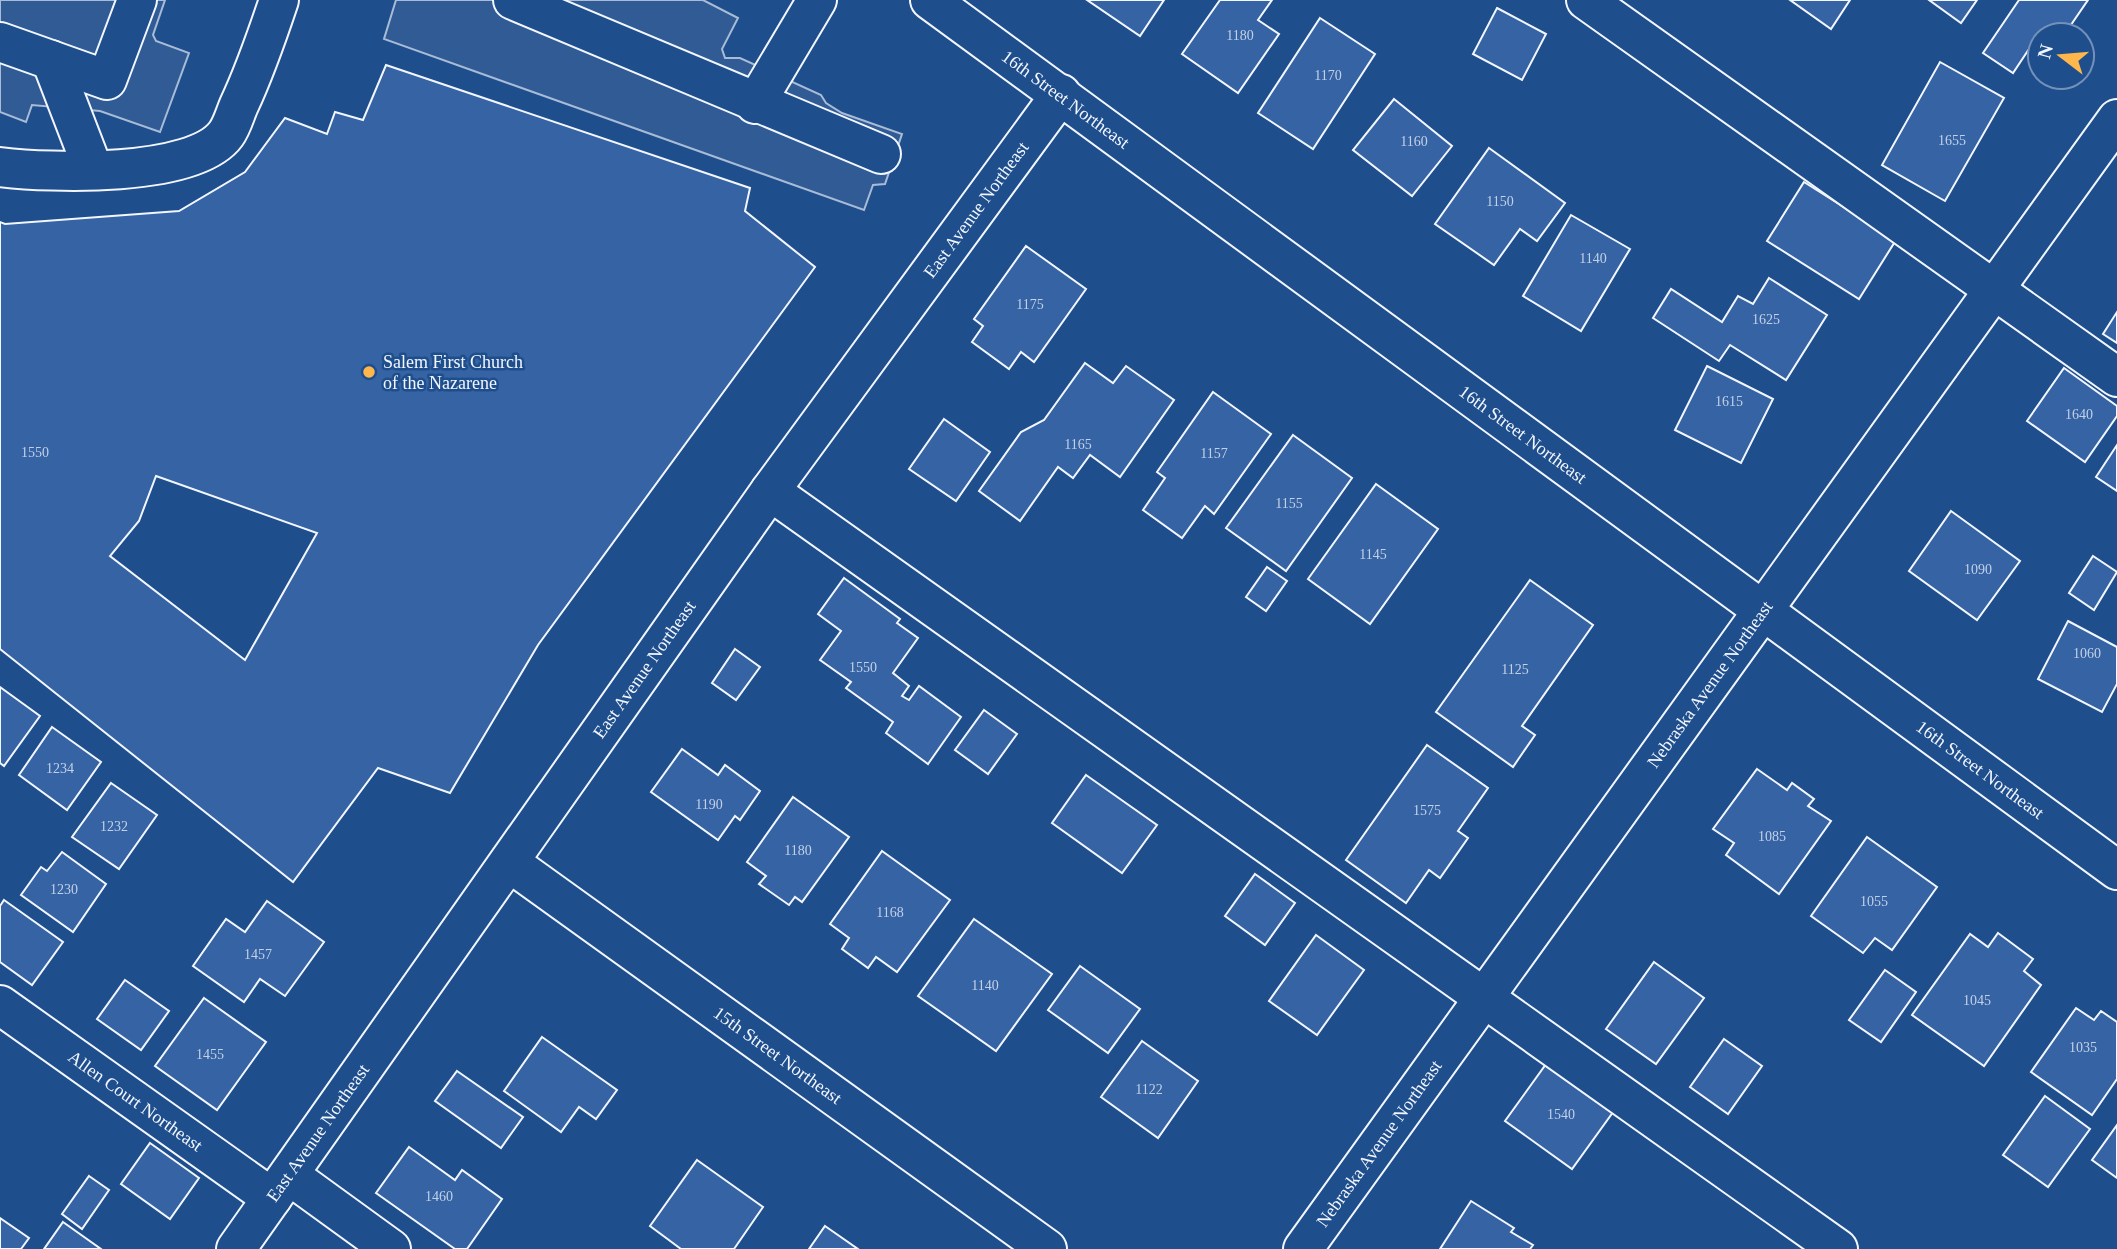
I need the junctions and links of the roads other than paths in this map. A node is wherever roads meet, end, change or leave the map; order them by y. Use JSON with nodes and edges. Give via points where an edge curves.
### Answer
{"nodes":[{"id":1,"x":137,"y":0,"type":"edge"},
{"id":2,"x":279,"y":0,"type":"edge"},
{"id":3,"x":513,"y":0,"type":"edge"},
{"id":4,"x":817,"y":0,"type":"edge"},
{"id":5,"x":930,"y":0,"type":"edge"},
{"id":6,"x":1586,"y":0,"type":"edge"},
{"id":7,"x":0,"y":41,"type":"edge"},
{"id":8,"x":51,"y":60,"type":"junction"},
{"id":9,"x":1061,"y":94,"type":"junction"},
{"id":10,"x":755,"y":104,"type":"junction"},
{"id":11,"x":2117,"y":119,"type":"edge"},
{"id":12,"x":881,"y":154,"type":"dead end"},
{"id":13,"x":0,"y":167,"type":"edge"},
{"id":14,"x":93,"y":169,"type":"junction"},
{"id":15,"x":1993,"y":289,"type":"junction"},
{"id":16,"x":2117,"y":377,"type":"edge"},
{"id":17,"x":771,"y":491,"type":"junction"},
{"id":18,"x":1762,"y":610,"type":"junction"},
{"id":19,"x":509,"y":862,"type":"junction"},
{"id":20,"x":2117,"y":870,"type":"edge"},
{"id":21,"x":1484,"y":996,"type":"junction"},
{"id":22,"x":0,"y":1005,"type":"edge"},
{"id":23,"x":280,"y":1186,"type":"junction"},
{"id":24,"x":236,"y":1249,"type":"edge"},
{"id":25,"x":391,"y":1249,"type":"edge"},
{"id":26,"x":1047,"y":1249,"type":"edge"},
{"id":27,"x":1303,"y":1249,"type":"edge"},
{"id":28,"x":1838,"y":1249,"type":"edge"}],
"edges":[{"from":1,"to":8,"type":"street","via":[[107,80]]},
{"from":2,"to":14,"type":"street","via":[[255,70],[225,135],[200,152],[162,166]]},
{"from":3,"to":10,"type":"street"},
{"from":4,"to":10,"type":"street"},
{"from":5,"to":9,"type":"street","name":"16th Street Northeast"},
{"from":6,"to":15,"type":"street"},
{"from":7,"to":8,"type":"street"},
{"from":8,"to":14,"type":"street"},
{"from":9,"to":17,"type":"street","name":"East Avenue Northeast"},
{"from":9,"to":18,"type":"street","name":"16th Street Northeast"},
{"from":10,"to":12,"type":"street"},
{"from":11,"to":15,"type":"street","name":"Nebraska Avenue Northeast"},
{"from":13,"to":14,"type":"street"},
{"from":15,"to":16,"type":"street"},
{"from":15,"to":18,"type":"street","name":"Nebraska Avenue Northeast"},
{"from":17,"to":19,"type":"street","name":"East Avenue Northeast"},
{"from":17,"to":21,"type":"street"},
{"from":18,"to":20,"type":"street","name":"16th Street Northeast"},
{"from":18,"to":21,"type":"street","name":"Nebraska Avenue Northeast"},
{"from":19,"to":23,"type":"street","name":"East Avenue Northeast"},
{"from":19,"to":26,"type":"street","name":"15th Street Northeast"},
{"from":21,"to":27,"type":"street","name":"Nebraska Avenue Northeast"},
{"from":21,"to":28,"type":"street"},
{"from":22,"to":23,"type":"street","name":"Allen Court Northeast"},
{"from":23,"to":24,"type":"street","name":"East Avenue Northeast"},
{"from":23,"to":25,"type":"street","name":"Allen Court Northeast"}]}
